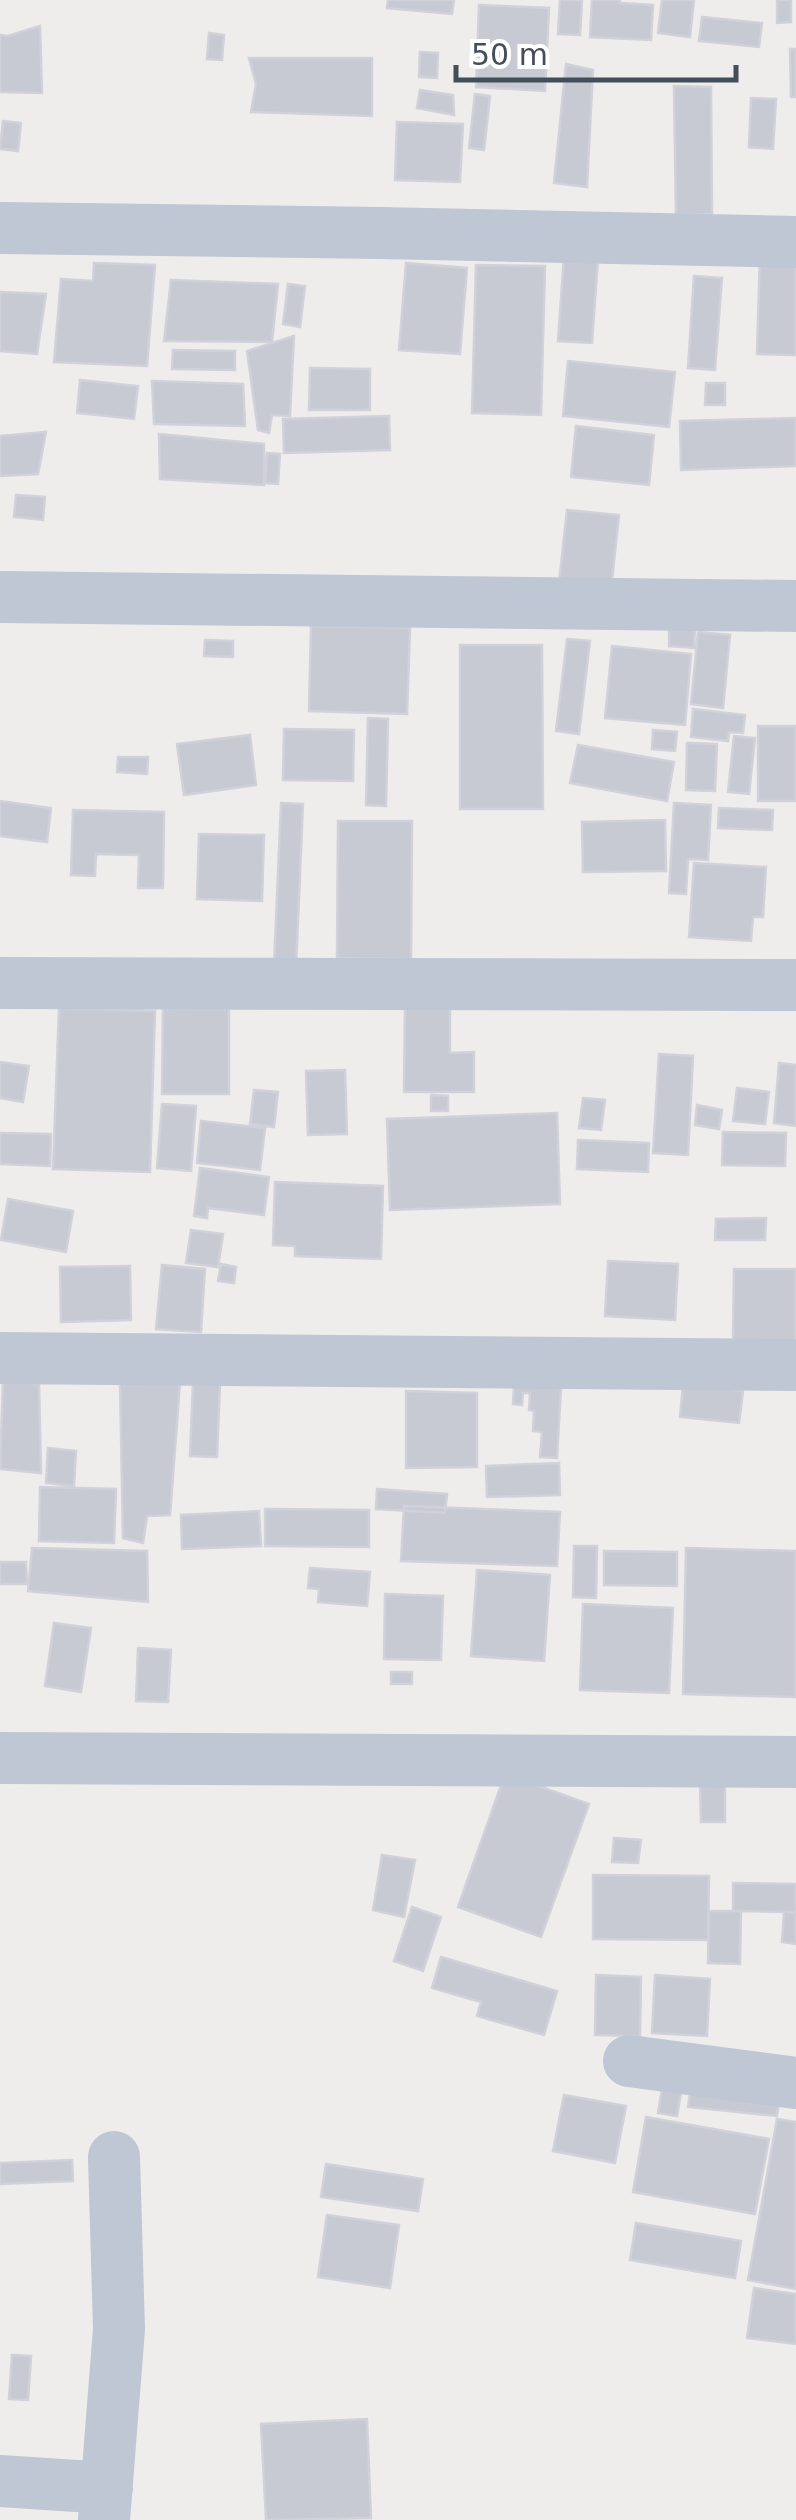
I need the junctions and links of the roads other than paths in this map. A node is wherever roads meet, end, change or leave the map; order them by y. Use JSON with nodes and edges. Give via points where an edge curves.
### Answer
{"nodes":[{"id":1,"x":0,"y":228,"type":"edge"},
{"id":2,"x":796,"y":242,"type":"edge"},
{"id":3,"x":0,"y":596,"type":"edge"},
{"id":4,"x":796,"y":606,"type":"edge"},
{"id":5,"x":0,"y":983,"type":"edge"},
{"id":6,"x":796,"y":986,"type":"edge"},
{"id":7,"x":0,"y":1358,"type":"edge"},
{"id":8,"x":796,"y":1364,"type":"edge"},
{"id":9,"x":0,"y":1758,"type":"edge"},
{"id":10,"x":796,"y":1762,"type":"edge"},
{"id":11,"x":629,"y":2061,"type":"dead end"},
{"id":12,"x":796,"y":2082,"type":"edge"},
{"id":13,"x":114,"y":2156,"type":"dead end"},
{"id":14,"x":0,"y":2481,"type":"edge"},
{"id":15,"x":106,"y":2504,"type":"edge"}],
"edges":[{"from":1,"to":2,"type":"street"},
{"from":3,"to":4,"type":"street"},
{"from":5,"to":6,"type":"street"},
{"from":7,"to":8,"type":"street"},
{"from":9,"to":10,"type":"street"},
{"from":11,"to":12,"type":"street"},
{"from":13,"to":15,"type":"street","via":[[120,2328]]},
{"from":14,"to":15,"type":"street"}]}
